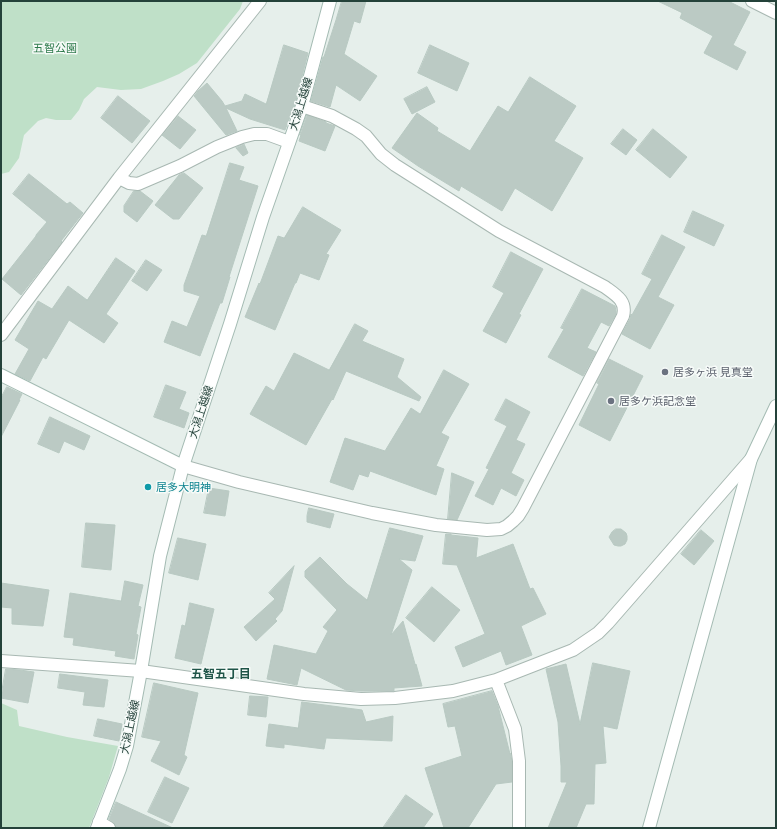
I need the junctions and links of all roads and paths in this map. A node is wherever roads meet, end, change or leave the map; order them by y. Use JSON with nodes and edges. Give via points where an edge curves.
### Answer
{"nodes":[{"id":1,"x":260,"y":1,"type":"edge"},
{"id":2,"x":330,"y":1,"type":"edge"},
{"id":3,"x":752,"y":1,"type":"edge"},
{"id":4,"x":776,"y":14,"type":"edge"},
{"id":5,"x":302,"y":106,"type":"junction"},
{"id":6,"x":289,"y":142,"type":"junction"},
{"id":7,"x":119,"y":178,"type":"junction"},
{"id":8,"x":1,"y":335,"type":"edge"},
{"id":9,"x":1,"y":375,"type":"edge"},
{"id":10,"x":776,"y":406,"type":"edge"},
{"id":11,"x":751,"y":459,"type":"junction"},
{"id":12,"x":183,"y":466,"type":"junction"},
{"id":13,"x":1,"y":661,"type":"edge"},
{"id":14,"x":141,"y":671,"type":"junction"},
{"id":15,"x":496,"y":680,"type":"junction"},
{"id":16,"x":102,"y":826,"type":"edge"},
{"id":17,"x":519,"y":828,"type":"edge"},
{"id":18,"x":649,"y":828,"type":"edge"}],
"edges":[{"from":1,"to":7,"type":"street"},
{"from":2,"to":5,"type":"street","name":"大潟上越線"},
{"from":3,"to":4,"type":"street"},
{"from":5,"to":6,"type":"street","name":"大潟上越線"},
{"from":5,"to":12,"type":"street","via":[[332,116],[356,129],[395,165],[498,231],[605,287],[623,303],[623,316],[518,516],[501,529],[436,525],[380,514],[239,482]]},
{"from":6,"to":7,"type":"street","via":[[267,134],[254,134],[217,147],[138,184]]},
{"from":6,"to":12,"type":"street","name":"大潟上越線"},
{"from":7,"to":8,"type":"street"},
{"from":9,"to":12,"type":"street"},
{"from":10,"to":11,"type":"street"},
{"from":11,"to":15,"type":"street","via":[[598,633],[573,650]]},
{"from":11,"to":18,"type":"street"},
{"from":12,"to":14,"type":"street","name":"大潟上越線","via":[[160,556]]},
{"from":13,"to":14,"type":"street"},
{"from":14,"to":15,"type":"street","via":[[304,694],[361,699],[453,691]]},
{"from":14,"to":16,"type":"street","name":"大潟上越線","via":[[128,746]]},
{"from":15,"to":17,"type":"street","via":[[515,729]]}]}
